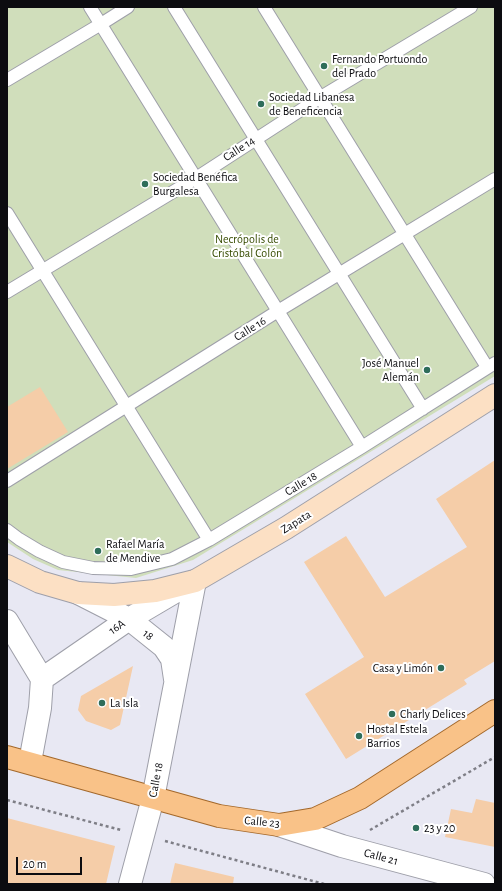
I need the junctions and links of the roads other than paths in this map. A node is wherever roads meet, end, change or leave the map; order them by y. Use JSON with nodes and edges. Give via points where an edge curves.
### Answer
{"nodes":[{"id":1,"x":90,"y":7,"type":"edge"},
{"id":2,"x":128,"y":7,"type":"edge"},
{"id":3,"x":174,"y":7,"type":"edge"},
{"id":4,"x":264,"y":7,"type":"edge"},
{"id":5,"x":471,"y":7,"type":"edge"},
{"id":6,"x":101,"y":24,"type":"junction"},
{"id":7,"x":7,"y":80,"type":"edge"},
{"id":8,"x":321,"y":97,"type":"junction"},
{"id":9,"x":255,"y":138,"type":"junction"},
{"id":10,"x":196,"y":178,"type":"junction"},
{"id":11,"x":495,"y":179,"type":"edge"},
{"id":12,"x":7,"y":213,"type":"edge"},
{"id":13,"x":404,"y":234,"type":"junction"},
{"id":14,"x":43,"y":270,"type":"junction"},
{"id":15,"x":340,"y":274,"type":"junction"},
{"id":16,"x":7,"y":292,"type":"edge"},
{"id":17,"x":278,"y":311,"type":"junction"},
{"id":18,"x":491,"y":365,"type":"edge"},
{"id":19,"x":495,"y":395,"type":"edge"},
{"id":20,"x":127,"y":406,"type":"junction"},
{"id":21,"x":423,"y":409,"type":"junction"},
{"id":22,"x":362,"y":447,"type":"junction"},
{"id":23,"x":7,"y":481,"type":"edge"},
{"id":24,"x":7,"y":530,"type":"edge"},
{"id":25,"x":209,"y":540,"type":"junction"},
{"id":26,"x":7,"y":566,"type":"edge"},
{"id":27,"x":195,"y":581,"type":"junction"},
{"id":28,"x":69,"y":590,"type":"junction"},
{"id":29,"x":129,"y":619,"type":"junction"},
{"id":30,"x":7,"y":621,"type":"edge"},
{"id":31,"x":42,"y":679,"type":"junction"},
{"id":32,"x":176,"y":682,"type":"junction"},
{"id":33,"x":495,"y":710,"type":"edge"},
{"id":34,"x":7,"y":757,"type":"edge"},
{"id":35,"x":30,"y":762,"type":"junction"},
{"id":36,"x":153,"y":798,"type":"junction"},
{"id":37,"x":279,"y":825,"type":"junction"},
{"id":38,"x":130,"y":884,"type":"edge"},
{"id":39,"x":484,"y":884,"type":"edge"}],
"edges":[{"from":1,"to":6,"type":"lane"},
{"from":2,"to":6,"type":"lane"},
{"from":3,"to":9,"type":"lane"},
{"from":4,"to":8,"type":"lane"},
{"from":5,"to":8,"type":"lane","name":"Calle 14"},
{"from":6,"to":7,"type":"lane"},
{"from":6,"to":10,"type":"lane"},
{"from":8,"to":9,"type":"lane","name":"Calle 14"},
{"from":8,"to":13,"type":"lane"},
{"from":9,"to":10,"type":"lane","name":"Calle 14"},
{"from":9,"to":15,"type":"lane"},
{"from":10,"to":14,"type":"lane","name":"Calle 14"},
{"from":10,"to":17,"type":"lane"},
{"from":11,"to":13,"type":"lane","name":"Calle 16"},
{"from":12,"to":14,"type":"lane"},
{"from":13,"to":15,"type":"lane","name":"Calle 16"},
{"from":13,"to":18,"type":"lane"},
{"from":14,"to":16,"type":"lane","name":"Calle 14"},
{"from":14,"to":20,"type":"lane"},
{"from":15,"to":17,"type":"lane","name":"Calle 16"},
{"from":15,"to":21,"type":"lane"},
{"from":17,"to":20,"type":"lane","name":"Calle 16"},
{"from":17,"to":22,"type":"lane"},
{"from":18,"to":21,"type":"lane","name":"Calle 18"},
{"from":19,"to":27,"type":"main road","name":"Zapata","via":[[286,528]]},
{"from":20,"to":23,"type":"lane","name":"Calle 16"},
{"from":20,"to":25,"type":"lane"},
{"from":21,"to":22,"type":"lane","name":"Calle 18"},
{"from":22,"to":25,"type":"lane","name":"Calle 18"},
{"from":24,"to":25,"type":"lane","name":"Calle 18","via":[[39,551],[63,562],[93,568],[131,569],[172,559]]},
{"from":26,"to":28,"type":"main road","name":"Zapata","via":[[40,582]]},
{"from":27,"to":28,"type":"main road","name":"Zapata","via":[[154,591],[114,595]]},
{"from":27,"to":29,"type":"street","name":"16A"},
{"from":27,"to":32,"type":"street","name":"Calle 18"},
{"from":28,"to":29,"type":"street","name":"18"},
{"from":29,"to":31,"type":"street","name":"16A"},
{"from":29,"to":32,"type":"street","name":"18","via":[[164,647],[172,659]]},
{"from":30,"to":31,"type":"street"},
{"from":31,"to":35,"type":"street","via":[[40,708]]},
{"from":32,"to":36,"type":"street","name":"Calle 18"},
{"from":33,"to":37,"type":"main road","name":"Calle 23","via":[[360,798],[315,819]]},
{"from":34,"to":35,"type":"main road","name":"Calle 23"},
{"from":35,"to":36,"type":"main road","name":"Calle 23"},
{"from":36,"to":37,"type":"main road","name":"Calle 23","via":[[219,816]]},
{"from":36,"to":38,"type":"street","name":"Calle 18"},
{"from":37,"to":39,"type":"street","name":"Calle 21","via":[[342,846]]}]}
